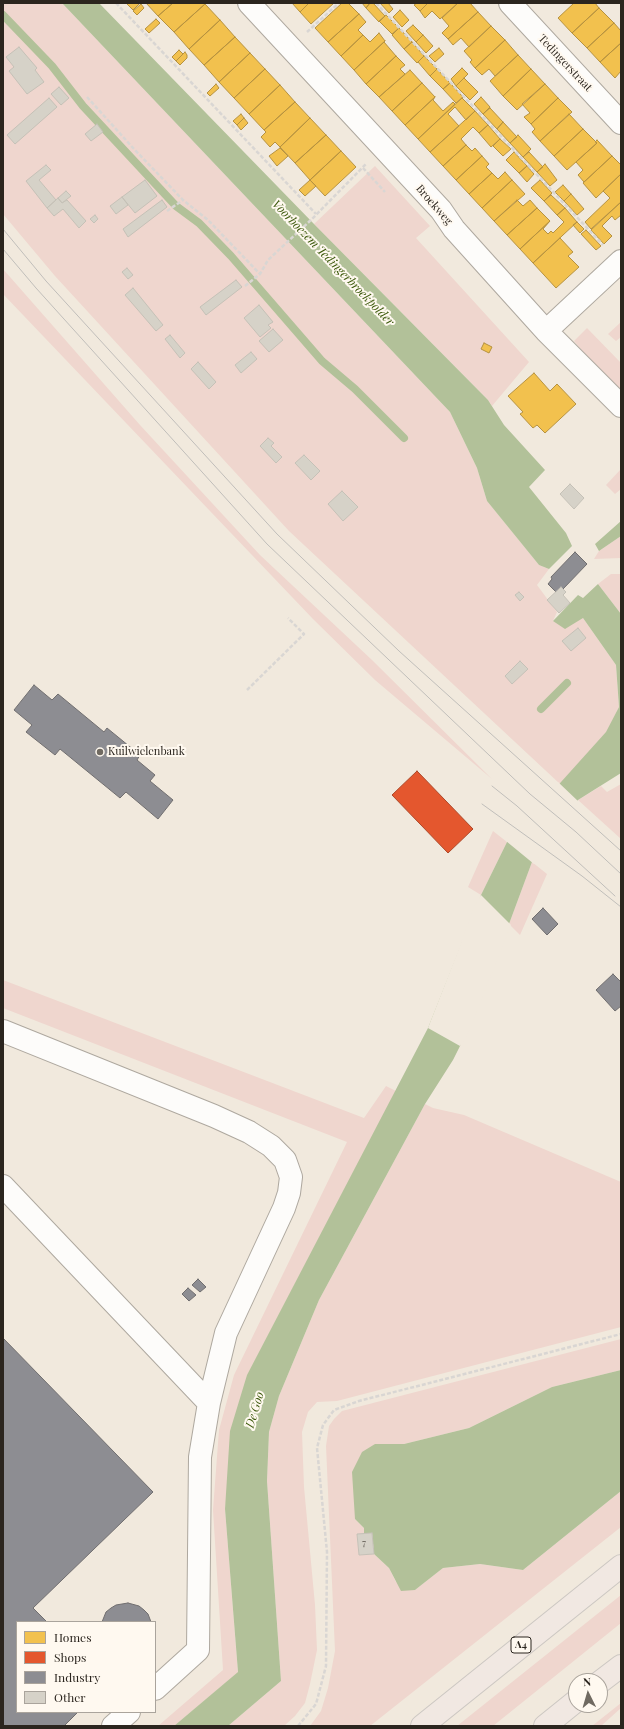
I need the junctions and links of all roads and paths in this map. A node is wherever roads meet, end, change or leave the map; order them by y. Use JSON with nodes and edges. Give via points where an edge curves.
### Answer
{"nodes":[{"id":1,"x":116,"y":3,"type":"edge"},
{"id":2,"x":248,"y":3,"type":"edge"},
{"id":3,"x":339,"y":3,"type":"edge"},
{"id":4,"x":376,"y":3,"type":"edge"},
{"id":5,"x":510,"y":3,"type":"edge"},
{"id":6,"x":290,"y":48,"type":"junction"},
{"id":7,"x":88,"y":97,"type":"dead end"},
{"id":8,"x":621,"y":123,"type":"edge"},
{"id":9,"x":382,"y":149,"type":"junction"},
{"id":10,"x":362,"y":168,"type":"junction"},
{"id":11,"x":385,"y":192,"type":"dead end"},
{"id":12,"x":182,"y":200,"type":"junction"},
{"id":13,"x":168,"y":211,"type":"dead end"},
{"id":14,"x":316,"y":214,"type":"junction"},
{"id":15,"x":620,"y":262,"type":"edge"},
{"id":16,"x":259,"y":274,"type":"junction"},
{"id":17,"x":245,"y":286,"type":"dead end"},
{"id":18,"x":546,"y":331,"type":"junction"},
{"id":19,"x":621,"y":406,"type":"edge"},
{"id":20,"x":288,"y":618,"type":"dead end"},
{"id":21,"x":247,"y":690,"type":"dead end"},
{"id":22,"x":3,"y":1031,"type":"edge"},
{"id":23,"x":3,"y":1186,"type":"edge"},
{"id":24,"x":621,"y":1334,"type":"edge"},
{"id":25,"x":209,"y":1403,"type":"junction"},
{"id":26,"x":621,"y":1566,"type":"edge"},
{"id":27,"x":621,"y":1666,"type":"edge"},
{"id":28,"x":608,"y":1676,"type":"edge"},
{"id":29,"x":156,"y":1688,"type":"edge"},
{"id":30,"x":568,"y":1708,"type":"edge"},
{"id":31,"x":128,"y":1713,"type":"edge"},
{"id":32,"x":113,"y":1726,"type":"edge"},
{"id":33,"x":298,"y":1726,"type":"edge"},
{"id":34,"x":422,"y":1726,"type":"edge"},
{"id":35,"x":545,"y":1726,"type":"edge"}],
"edges":[{"from":1,"to":14,"type":"path"},
{"from":2,"to":6,"type":"street","name":"Broekweg"},
{"from":3,"to":6,"type":"path"},
{"from":4,"to":15,"type":"path"},
{"from":5,"to":8,"type":"street","name":"Tedingerstraat"},
{"from":6,"to":9,"type":"street","name":"Broekweg"},
{"from":7,"to":12,"type":"path"},
{"from":9,"to":10,"type":"path"},
{"from":9,"to":18,"type":"street","name":"Broekweg","via":[[440,210]]},
{"from":10,"to":11,"type":"path"},
{"from":10,"to":14,"type":"path"},
{"from":12,"to":13,"type":"path"},
{"from":12,"to":16,"type":"path","via":[[219,231]]},
{"from":14,"to":16,"type":"path","via":[[268,260]]},
{"from":15,"to":18,"type":"street"},
{"from":16,"to":17,"type":"path"},
{"from":18,"to":19,"type":"street","name":"Broekweg"},
{"from":20,"to":21,"type":"path","via":[[304,634]]},
{"from":22,"to":25,"type":"street","via":[[249,1132],[271,1146],[285,1160],[291,1177],[289,1193],[226,1333]]},
{"from":23,"to":25,"type":"street"},
{"from":24,"to":33,"type":"path","via":[[359,1401],[334,1410],[323,1425],[317,1448],[327,1552],[326,1666],[316,1704]]},
{"from":25,"to":29,"type":"street","via":[[200,1457],[198,1650]]},
{"from":26,"to":34,"type":"highway","number":"A4"},
{"from":27,"to":28,"type":"highway"},
{"from":30,"to":35,"type":"highway"},
{"from":31,"to":32,"type":"street"}]}
